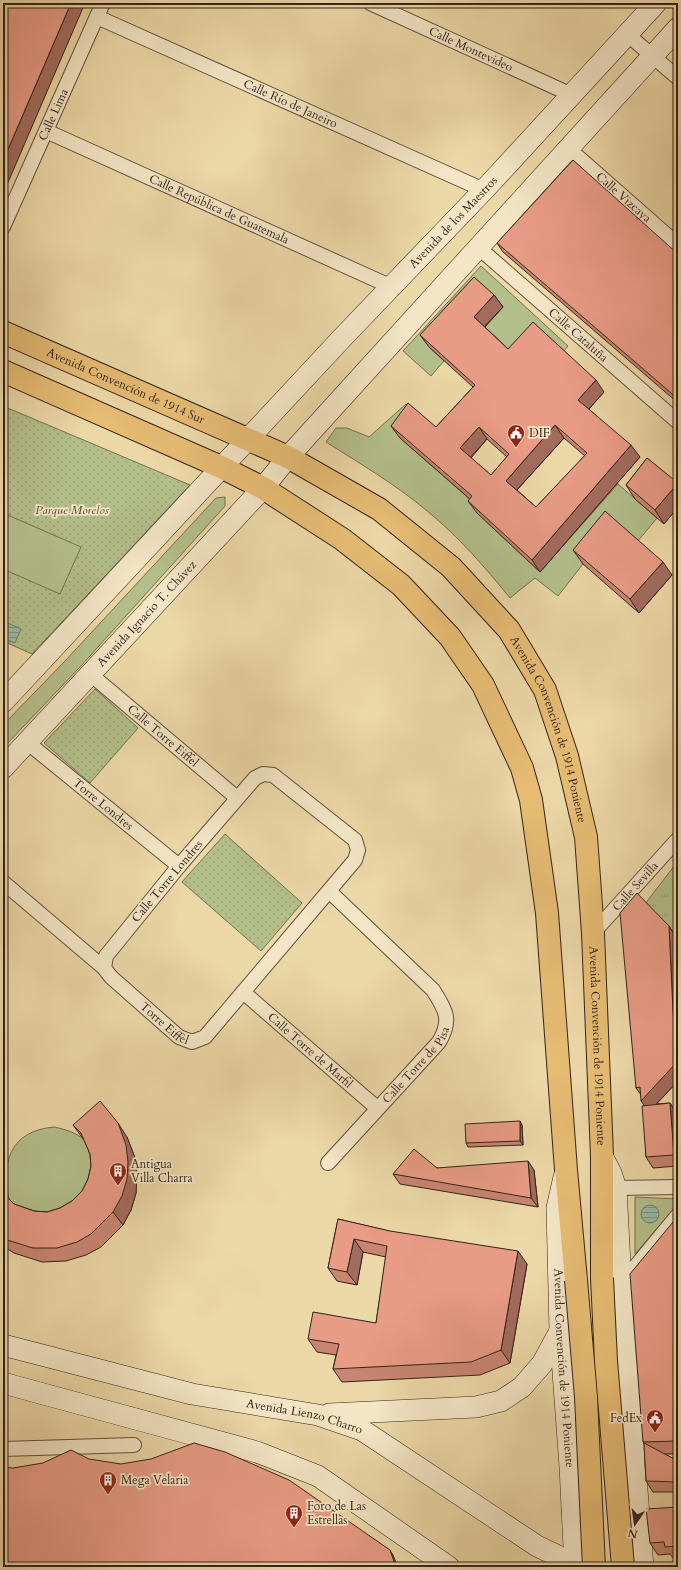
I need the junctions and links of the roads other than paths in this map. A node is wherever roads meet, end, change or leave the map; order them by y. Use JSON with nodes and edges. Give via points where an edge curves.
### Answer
{"nodes":[{"id":1,"x":103,"y":3,"type":"edge"},
{"id":2,"x":370,"y":3,"type":"edge"},
{"id":3,"x":656,"y":3,"type":"edge"},
{"id":4,"x":97,"y":17,"type":"junction"},
{"id":5,"x":678,"y":28,"type":"edge"},
{"id":6,"x":627,"y":34,"type":"junction"},
{"id":7,"x":653,"y":57,"type":"junction"},
{"id":8,"x":678,"y":78,"type":"edge"},
{"id":9,"x":572,"y":95,"type":"junction"},
{"id":10,"x":46,"y":131,"type":"junction"},
{"id":11,"x":569,"y":149,"type":"junction"},
{"id":12,"x":484,"y":190,"type":"junction"},
{"id":13,"x":3,"y":227,"type":"edge"},
{"id":14,"x":678,"y":245,"type":"edge"},
{"id":15,"x":478,"y":248,"type":"junction"},
{"id":16,"x":392,"y":287,"type":"junction"},
{"id":17,"x":3,"y":332,"type":"edge"},
{"id":18,"x":3,"y":371,"type":"edge"},
{"id":19,"x":678,"y":422,"type":"edge"},
{"id":20,"x":248,"y":439,"type":"junction"},
{"id":21,"x":288,"y":457,"type":"junction"},
{"id":22,"x":221,"y":467,"type":"junction"},
{"id":23,"x":263,"y":488,"type":"junction"},
{"id":24,"x":89,"y":673,"type":"junction"},
{"id":25,"x":3,"y":702,"type":"edge"},
{"id":26,"x":28,"y":743,"type":"junction"},
{"id":27,"x":3,"y":768,"type":"edge"},
{"id":28,"x":237,"y":798,"type":"junction"},
{"id":29,"x":678,"y":839,"type":"edge"},
{"id":30,"x":179,"y":866,"type":"junction"},
{"id":31,"x":3,"y":882,"type":"edge"},
{"id":32,"x":329,"y":892,"type":"junction"},
{"id":33,"x":593,"y":933,"type":"junction"},
{"id":34,"x":104,"y":968,"type":"junction"},
{"id":35,"x":244,"y":992,"type":"junction"},
{"id":36,"x":377,"y":1108,"type":"junction"},
{"id":37,"x":602,"y":1156,"type":"junction"},
{"id":38,"x":328,"y":1163,"type":"dead end"},
{"id":39,"x":566,"y":1170,"type":"junction"},
{"id":40,"x":678,"y":1187,"type":"edge"},
{"id":41,"x":616,"y":1188,"type":"junction"},
{"id":42,"x":678,"y":1215,"type":"edge"},
{"id":43,"x":612,"y":1281,"type":"junction"},
{"id":44,"x":560,"y":1331,"type":"junction"},
{"id":45,"x":3,"y":1345,"type":"edge"},
{"id":46,"x":3,"y":1383,"type":"edge"},
{"id":47,"x":318,"y":1415,"type":"junction"},
{"id":48,"x":134,"y":1445,"type":"dead end"},
{"id":49,"x":3,"y":1449,"type":"edge"},
{"id":50,"x":634,"y":1460,"type":"junction"},
{"id":51,"x":570,"y":1467,"type":"junction"},
{"id":52,"x":444,"y":1565,"type":"edge"},
{"id":53,"x":583,"y":1566,"type":"edge"},
{"id":54,"x":623,"y":1567,"type":"edge"},
{"id":55,"x":643,"y":1567,"type":"edge"}],
"edges":[{"from":1,"to":4,"type":"street","name":"Calle Lima"},
{"from":2,"to":9,"type":"street","name":"Calle Montevideo"},
{"from":3,"to":6,"type":"street","name":"Avenida de los Maestros"},
{"from":4,"to":10,"type":"street","name":"Calle Lima"},
{"from":4,"to":12,"type":"street","name":"Calle Río de Janeiro"},
{"from":5,"to":7,"type":"street"},
{"from":6,"to":7,"type":"street"},
{"from":6,"to":9,"type":"street","name":"Avenida de los Maestros"},
{"from":7,"to":8,"type":"street"},
{"from":7,"to":11,"type":"street"},
{"from":9,"to":12,"type":"street","name":"Avenida de los Maestros"},
{"from":10,"to":13,"type":"street","name":"Calle Lima"},
{"from":10,"to":16,"type":"street","name":"Calle República de Guatemala"},
{"from":11,"to":14,"type":"street","name":"Calle Vizcaya"},
{"from":11,"to":15,"type":"street"},
{"from":12,"to":16,"type":"street","name":"Avenida de los Maestros"},
{"from":15,"to":19,"type":"street","name":"Calle Cataluña"},
{"from":15,"to":21,"type":"street"},
{"from":16,"to":20,"type":"street","name":"Avenida de los Maestros"},
{"from":17,"to":20,"type":"main road","name":"Avenida Convención de 1914 Sur"},
{"from":18,"to":22,"type":"main road"},
{"from":20,"to":21,"type":"main road","name":"Avenida Convención de 1914 Poniente"},
{"from":20,"to":22,"type":"street"},
{"from":21,"to":23,"type":"street","name":"Avenida Ignacio T. Chávez"},
{"from":21,"to":33,"type":"main road","name":"Avenida Convención de 1914 Poniente","via":[[379,509],[451,567],[508,630],[545,690],[568,756],[586,837]]},
{"from":22,"to":23,"type":"main road","name":"Avenida Convención de 1914 Poniente"},
{"from":22,"to":25,"type":"street"},
{"from":23,"to":24,"type":"street","name":"Avenida Ignacio T. Chávez"},
{"from":23,"to":39,"type":"main road","name":"Avenida Convención de 1914 Poniente","via":[[342,539],[401,585],[450,637],[483,685],[522,768],[531,800],[547,913]]},
{"from":24,"to":26,"type":"street","name":"Avenida Ignacio T. Chávez"},
{"from":24,"to":28,"type":"street","name":"Calle Torre Eiffel"},
{"from":26,"to":27,"type":"street","name":"Avenida Ignacio T. Chávez"},
{"from":26,"to":30,"type":"street","name":"Torre Londres"},
{"from":28,"to":30,"type":"street","name":"Calle Torre Londres"},
{"from":28,"to":32,"type":"street","name":"Torre Eiffel","via":[[255,778],[263,774],[273,775],[355,840],[358,850],[355,860]]},
{"from":29,"to":33,"type":"street","name":"Calle Sevilla"},
{"from":30,"to":34,"type":"street","name":"Calle Torre Londres","via":[[106,956]]},
{"from":31,"to":34,"type":"street","name":"Torre Eiffel"},
{"from":32,"to":35,"type":"street","name":"Torre Eiffel"},
{"from":32,"to":36,"type":"street","name":"Calle Torre de Pisa","via":[[434,990],[444,1006],[447,1017],[445,1031],[439,1042]]},
{"from":33,"to":37,"type":"main road","name":"Avenida Convención de 1914 Poniente"},
{"from":34,"to":35,"type":"street","name":"Torre Eiffel","via":[[179,1037],[192,1042],[205,1037]]},
{"from":35,"to":36,"type":"street","name":"Calle Torre de Marfil"},
{"from":36,"to":38,"type":"street","name":"Calle Torre de Pisa"},
{"from":37,"to":41,"type":"street","name":"Avenida Convención de 1914 Poniente"},
{"from":37,"to":43,"type":"main road","name":"Avenida Convención de 1914 Poniente"},
{"from":39,"to":44,"type":"street","name":"Avenida Convención de 1914 Poniente","via":[[557,1208]]},
{"from":39,"to":53,"type":"main road","name":"Avenida Convención de 1914 Poniente","bridge":true,"via":[[586,1397]]},
{"from":40,"to":41,"type":"street"},
{"from":41,"to":43,"type":"street","name":"Avenida Convención de 1914 Poniente"},
{"from":42,"to":43,"type":"street"},
{"from":43,"to":50,"type":"street","name":"Avenida Convención de 1914 Poniente"},
{"from":43,"to":54,"type":"main road","name":"Avenida Convención de 1914 Poniente","bridge":true,"via":[[606,1361]]},
{"from":44,"to":47,"type":"street","via":[[542,1364],[522,1387],[501,1401],[476,1407]]},
{"from":44,"to":51,"type":"street","name":"Avenida Convención de 1914 Poniente"},
{"from":45,"to":47,"type":"street","name":"Avenida Lienzo Charro","via":[[192,1394]]},
{"from":46,"to":52,"type":"street","via":[[257,1452],[318,1476]]},
{"from":47,"to":53,"type":"street","name":"Avenida Lienzo Charro","via":[[362,1430],[538,1546]]},
{"from":48,"to":49,"type":"street"},
{"from":50,"to":51,"type":"street","via":[[622,1474],[606,1481],[595,1481],[581,1476]]},
{"from":50,"to":55,"type":"street","name":"Avenida Convención de 1914 Poniente","via":[[647,1509]]},
{"from":51,"to":53,"type":"street","name":"Avenida Convención de 1914 Poniente"}]}
